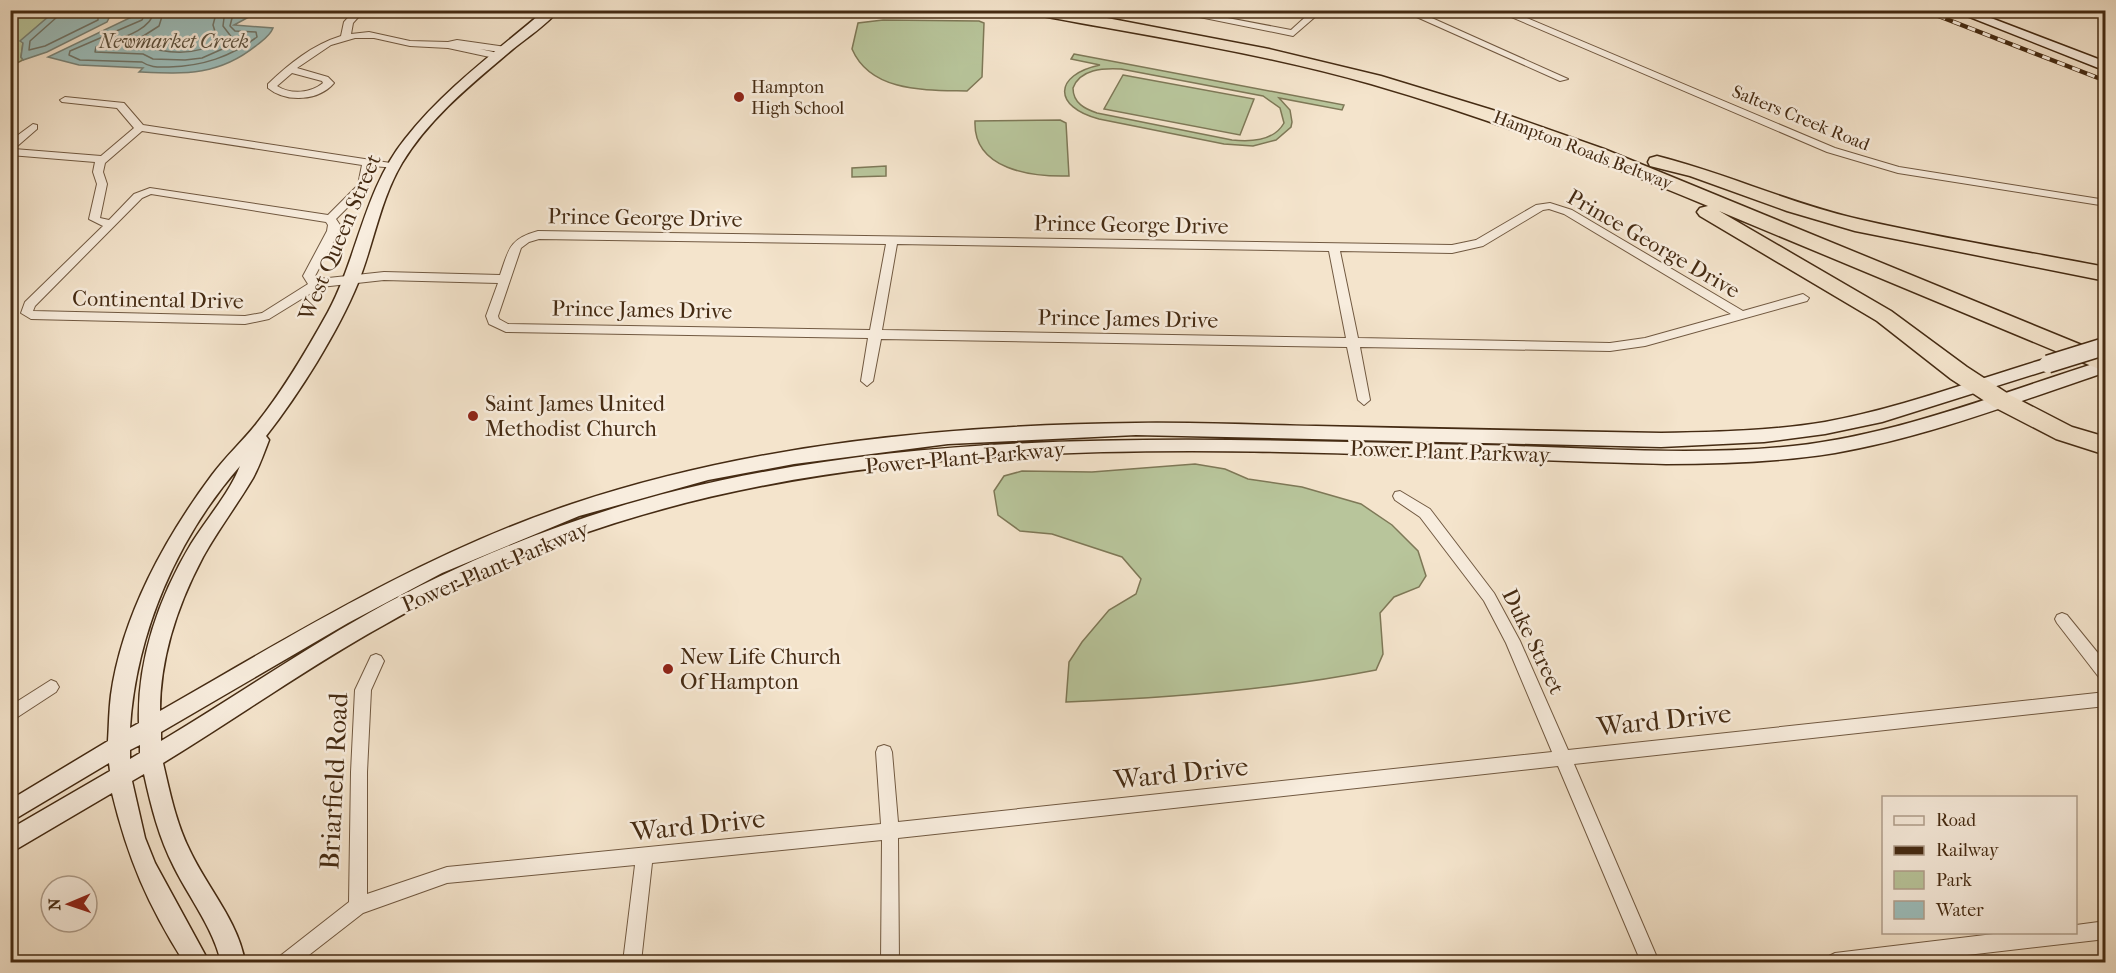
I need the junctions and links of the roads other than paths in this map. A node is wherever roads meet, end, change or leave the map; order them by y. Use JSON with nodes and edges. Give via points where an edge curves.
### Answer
{"nodes":[{"id":1,"x":553,"y":10,"type":"edge"},
{"id":2,"x":1037,"y":10,"type":"edge"},
{"id":3,"x":1103,"y":10,"type":"edge"},
{"id":4,"x":1319,"y":10,"type":"edge"},
{"id":5,"x":1405,"y":10,"type":"edge"},
{"id":6,"x":1499,"y":10,"type":"edge"},
{"id":7,"x":1958,"y":10,"type":"edge"},
{"id":8,"x":1174,"y":11,"type":"edge"},
{"id":9,"x":357,"y":14,"type":"dead end"},
{"id":10,"x":345,"y":37,"type":"junction"},
{"id":11,"x":503,"y":53,"type":"junction"},
{"id":12,"x":2106,"y":67,"type":"edge"},
{"id":13,"x":290,"y":69,"type":"junction"},
{"id":14,"x":1563,"y":79,"type":"dead end"},
{"id":15,"x":65,"y":100,"type":"dead end"},
{"id":16,"x":33,"y":127,"type":"dead end"},
{"id":17,"x":140,"y":128,"type":"junction"},
{"id":18,"x":10,"y":147,"type":"edge"},
{"id":19,"x":10,"y":152,"type":"edge"},
{"id":20,"x":1597,"y":153,"type":"junction"},
{"id":21,"x":102,"y":159,"type":"junction"},
{"id":22,"x":368,"y":162,"type":"junction"},
{"id":23,"x":1657,"y":162,"type":"junction"},
{"id":24,"x":393,"y":166,"type":"junction"},
{"id":25,"x":2106,"y":203,"type":"edge"},
{"id":26,"x":330,"y":219,"type":"junction"},
{"id":27,"x":111,"y":224,"type":"junction"},
{"id":28,"x":892,"y":240,"type":"junction"},
{"id":29,"x":1334,"y":247,"type":"junction"},
{"id":30,"x":2106,"y":274,"type":"edge"},
{"id":31,"x":505,"y":279,"type":"junction"},
{"id":32,"x":351,"y":280,"type":"junction"},
{"id":33,"x":318,"y":283,"type":"junction"},
{"id":34,"x":1803,"y":298,"type":"dead end"},
{"id":35,"x":1742,"y":315,"type":"junction"},
{"id":36,"x":875,"y":334,"type":"junction"},
{"id":37,"x":1353,"y":343,"type":"junction"},
{"id":38,"x":2106,"y":346,"type":"edge"},
{"id":39,"x":2106,"y":365,"type":"edge"},
{"id":40,"x":867,"y":381,"type":"dead end"},
{"id":41,"x":1978,"y":386,"type":"junction"},
{"id":42,"x":1364,"y":400,"type":"dead end"},
{"id":43,"x":2002,"y":401,"type":"junction"},
{"id":44,"x":266,"y":424,"type":"junction"},
{"id":45,"x":2106,"y":446,"type":"edge"},
{"id":46,"x":1400,"y":496,"type":"dead end"},
{"id":47,"x":2062,"y":619,"type":"dead end"},
{"id":48,"x":376,"y":661,"type":"dead end"},
{"id":49,"x":2106,"y":675,"type":"edge"},
{"id":50,"x":51,"y":687,"type":"dead end"},
{"id":51,"x":2106,"y":699,"type":"edge"},
{"id":52,"x":10,"y":716,"type":"edge"},
{"id":53,"x":149,"y":728,"type":"junction"},
{"id":54,"x":118,"y":746,"type":"junction"},
{"id":55,"x":884,"y":752,"type":"dead end"},
{"id":56,"x":1562,"y":757,"type":"junction"},
{"id":57,"x":151,"y":758,"type":"junction"},
{"id":58,"x":120,"y":776,"type":"junction"},
{"id":59,"x":10,"y":812,"type":"edge"},
{"id":60,"x":890,"y":831,"type":"junction"},
{"id":61,"x":10,"y":842,"type":"edge"},
{"id":62,"x":644,"y":857,"type":"junction"},
{"id":63,"x":358,"y":906,"type":"junction"},
{"id":64,"x":2106,"y":930,"type":"edge"},
{"id":65,"x":2073,"y":934,"type":"edge"},
{"id":66,"x":2077,"y":934,"type":"edge"},
{"id":67,"x":196,"y":963,"type":"edge"},
{"id":68,"x":233,"y":963,"type":"edge"},
{"id":69,"x":286,"y":963,"type":"edge"},
{"id":70,"x":632,"y":963,"type":"edge"},
{"id":71,"x":890,"y":963,"type":"edge"},
{"id":72,"x":1650,"y":963,"type":"edge"},
{"id":73,"x":1835,"y":963,"type":"edge"}],
"edges":[{"from":1,"to":11,"type":"main road","name":"West Queen Street"},
{"from":2,"to":20,"type":"highway","name":"Hampton Roads Beltway","via":[[1232,46],[1365,77]]},
{"from":3,"to":23,"type":"highway","name":"Hampton Roads Beltway","via":[[1280,44],[1429,82],[1524,112]]},
{"from":4,"to":8,"type":"street","via":[[1293,33]]},
{"from":5,"to":14,"type":"street"},
{"from":6,"to":25,"type":"street","name":"Salters Creek Road","via":[[1870,163]]},
{"from":7,"to":12,"type":"main road"},
{"from":9,"to":10,"type":"street","via":[[349,22]]},
{"from":10,"to":11,"type":"street","via":[[368,35],[407,43],[457,43]]},
{"from":10,"to":13,"type":"street","via":[[313,52]]},
{"from":11,"to":24,"type":"main road","name":"West Queen Street","via":[[430,117]]},
{"from":13,"to":13,"type":"street","via":[[325,79],[329,83],[321,91],[306,95],[274,90],[271,86]]},
{"from":15,"to":17,"type":"street","via":[[120,105]]},
{"from":16,"to":18,"type":"street"},
{"from":17,"to":21,"type":"street"},
{"from":17,"to":22,"type":"street"},
{"from":19,"to":21,"type":"street"},
{"from":20,"to":39,"type":"highway","name":"Hampton Roads Beltway"},
{"from":20,"to":41,"type":"highway","via":[[1857,299]]},
{"from":21,"to":27,"type":"street","via":[[98,169],[102,190],[94,216],[96,221]]},
{"from":22,"to":24,"type":"street"},
{"from":22,"to":26,"type":"street","via":[[363,186]]},
{"from":23,"to":30,"type":"highway","via":[[1855,225]]},
{"from":23,"to":38,"type":"highway","name":"Hampton Roads Beltway"},
{"from":24,"to":32,"type":"main road","name":"West Queen Street"},
{"from":26,"to":27,"type":"street","via":[[150,191],[138,196]]},
{"from":26,"to":33,"type":"street","via":[[333,231],[309,276]]},
{"from":27,"to":33,"type":"street","name":"Continental Drive","via":[[29,305],[27,313],[245,321],[265,316]]},
{"from":28,"to":29,"type":"street","name":"Prince George Drive"},
{"from":28,"to":31,"type":"street","name":"Prince George Drive","via":[[538,235],[516,246]]},
{"from":28,"to":36,"type":"street"},
{"from":29,"to":35,"type":"street","name":"Prince George Drive","via":[[1461,249],[1479,243],[1533,210],[1550,206],[1568,212]]},
{"from":29,"to":37,"type":"street"},
{"from":31,"to":32,"type":"street","name":"Continental Drive","via":[[384,276]]},
{"from":31,"to":36,"type":"street","name":"Prince James Drive","via":[[492,316],[493,321],[506,328]]},
{"from":32,"to":33,"type":"street","name":"Continental Drive"},
{"from":32,"to":44,"type":"main road","name":"West Queen Street","via":[[330,322]]},
{"from":34,"to":35,"type":"street","name":"Prince James Drive"},
{"from":35,"to":37,"type":"street","name":"Prince James Drive","via":[[1623,346]]},
{"from":36,"to":37,"type":"street","name":"Prince James Drive"},
{"from":36,"to":40,"type":"street"},
{"from":37,"to":42,"type":"street"},
{"from":38,"to":41,"type":"main road","name":"Power Plant Parkway","bridge":true},
{"from":39,"to":43,"type":"main road","name":"Power Plant Parkway"},
{"from":41,"to":43,"type":"highway"},
{"from":41,"to":53,"type":"main road","name":"Power Plant Parkway","via":[[1860,421],[1744,437],[1661,440],[1136,429],[948,437],[751,464],[619,496],[473,551],[388,592]]},
{"from":43,"to":45,"type":"highway","via":[[2064,434]]},
{"from":43,"to":57,"type":"main road","name":"Power Plant Parkway","via":[[1877,438],[1761,455],[1677,458],[1180,445],[968,453],[754,480],[668,500],[578,528],[440,585],[353,633]]},
{"from":44,"to":53,"type":"main road","name":"West Queen Street","via":[[246,474],[197,551],[173,598],[153,671]]},
{"from":44,"to":54,"type":"main road","name":"West Queen Street","via":[[221,477],[152,590],[125,671]]},
{"from":46,"to":56,"type":"street","name":"Duke Street","via":[[1425,513],[1489,597],[1513,641]]},
{"from":47,"to":49,"type":"street"},
{"from":48,"to":63,"type":"street","name":"Briarfield Road","via":[[363,690]]},
{"from":50,"to":52,"type":"street"},
{"from":51,"to":56,"type":"street","name":"Ward Drive"},
{"from":53,"to":54,"type":"main road","name":"Power Plant Parkway"},
{"from":53,"to":57,"type":"main road","name":"West Queen Street"},
{"from":54,"to":58,"type":"main road"},
{"from":54,"to":59,"type":"main road","name":"Power Plant Parkway"},
{"from":55,"to":60,"type":"street"},
{"from":56,"to":60,"type":"street","name":"Ward Drive"},
{"from":56,"to":72,"type":"street","name":"Duke Street"},
{"from":57,"to":58,"type":"main road","name":"Power Plant Parkway"},
{"from":57,"to":68,"type":"main road","via":[[171,836],[192,881],[228,940]]},
{"from":58,"to":61,"type":"main road","name":"Power Plant Parkway"},
{"from":58,"to":67,"type":"main road","via":[[134,838],[150,879]]},
{"from":60,"to":62,"type":"street","name":"Ward Drive"},
{"from":60,"to":71,"type":"street"},
{"from":62,"to":63,"type":"street","name":"Ward Drive","via":[[447,875]]},
{"from":62,"to":70,"type":"street"},
{"from":63,"to":69,"type":"street","name":"Ward Drive"},
{"from":64,"to":66,"type":"street"},
{"from":65,"to":73,"type":"street"}]}
